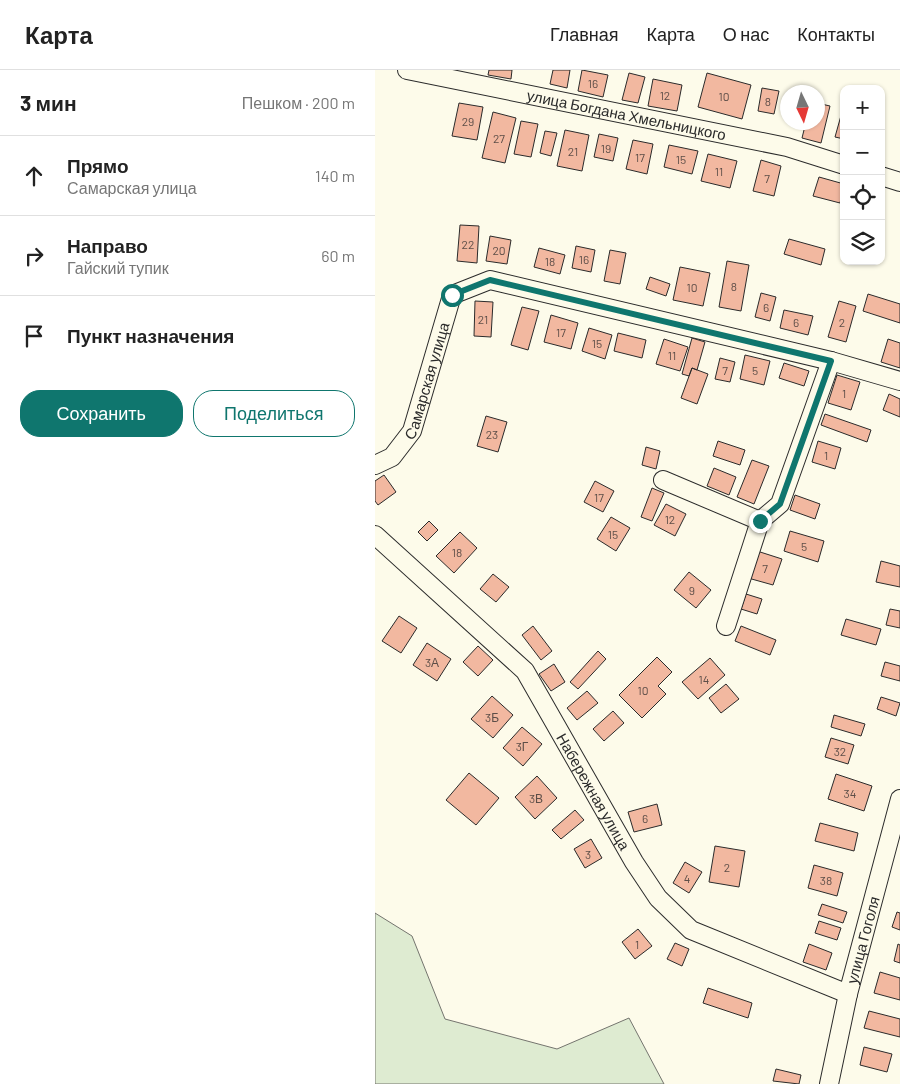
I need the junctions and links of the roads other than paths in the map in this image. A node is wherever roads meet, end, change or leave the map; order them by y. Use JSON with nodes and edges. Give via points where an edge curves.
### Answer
{"nodes":[{"id":1,"x":407,"y":70,"type":"edge"},
{"id":2,"x":840,"y":163,"type":"edge"},
{"id":3,"x":885,"y":177,"type":"edge"},
{"id":4,"x":900,"y":182,"type":"edge"},
{"id":5,"x":831,"y":361,"type":"junction"},
{"id":6,"x":900,"y":381,"type":"edge"},
{"id":7,"x":375,"y":465,"type":"edge"},
{"id":8,"x":663,"y":480,"type":"dead end"},
{"id":9,"x":760,"y":521,"type":"junction"},
{"id":10,"x":375,"y":535,"type":"edge"},
{"id":11,"x":726,"y":626,"type":"dead end"},
{"id":12,"x":900,"y":799,"type":"edge"},
{"id":13,"x":848,"y":994,"type":"junction"},
{"id":14,"x":829,"y":1084,"type":"edge"}],
"edges":[{"from":1,"to":2,"type":"street","name":"улица Богдана Хмельницкого","via":[[787,147]]},
{"from":3,"to":4,"type":"street"},
{"from":5,"to":6,"type":"street","name":"Самарская улица"},
{"from":5,"to":7,"type":"street","name":"Самарская улица","via":[[490,280],[452,295],[412,431],[392,457]]},
{"from":5,"to":9,"type":"street","via":[[780,504]]},
{"from":8,"to":9,"type":"street"},
{"from":9,"to":11,"type":"street"},
{"from":10,"to":13,"type":"street","name":"Набережная улица","via":[[525,671],[634,862],[658,898],[691,930]]},
{"from":12,"to":13,"type":"street","name":"улица Гоголя"},
{"from":13,"to":14,"type":"street","name":"улица Гоголя"}]}
